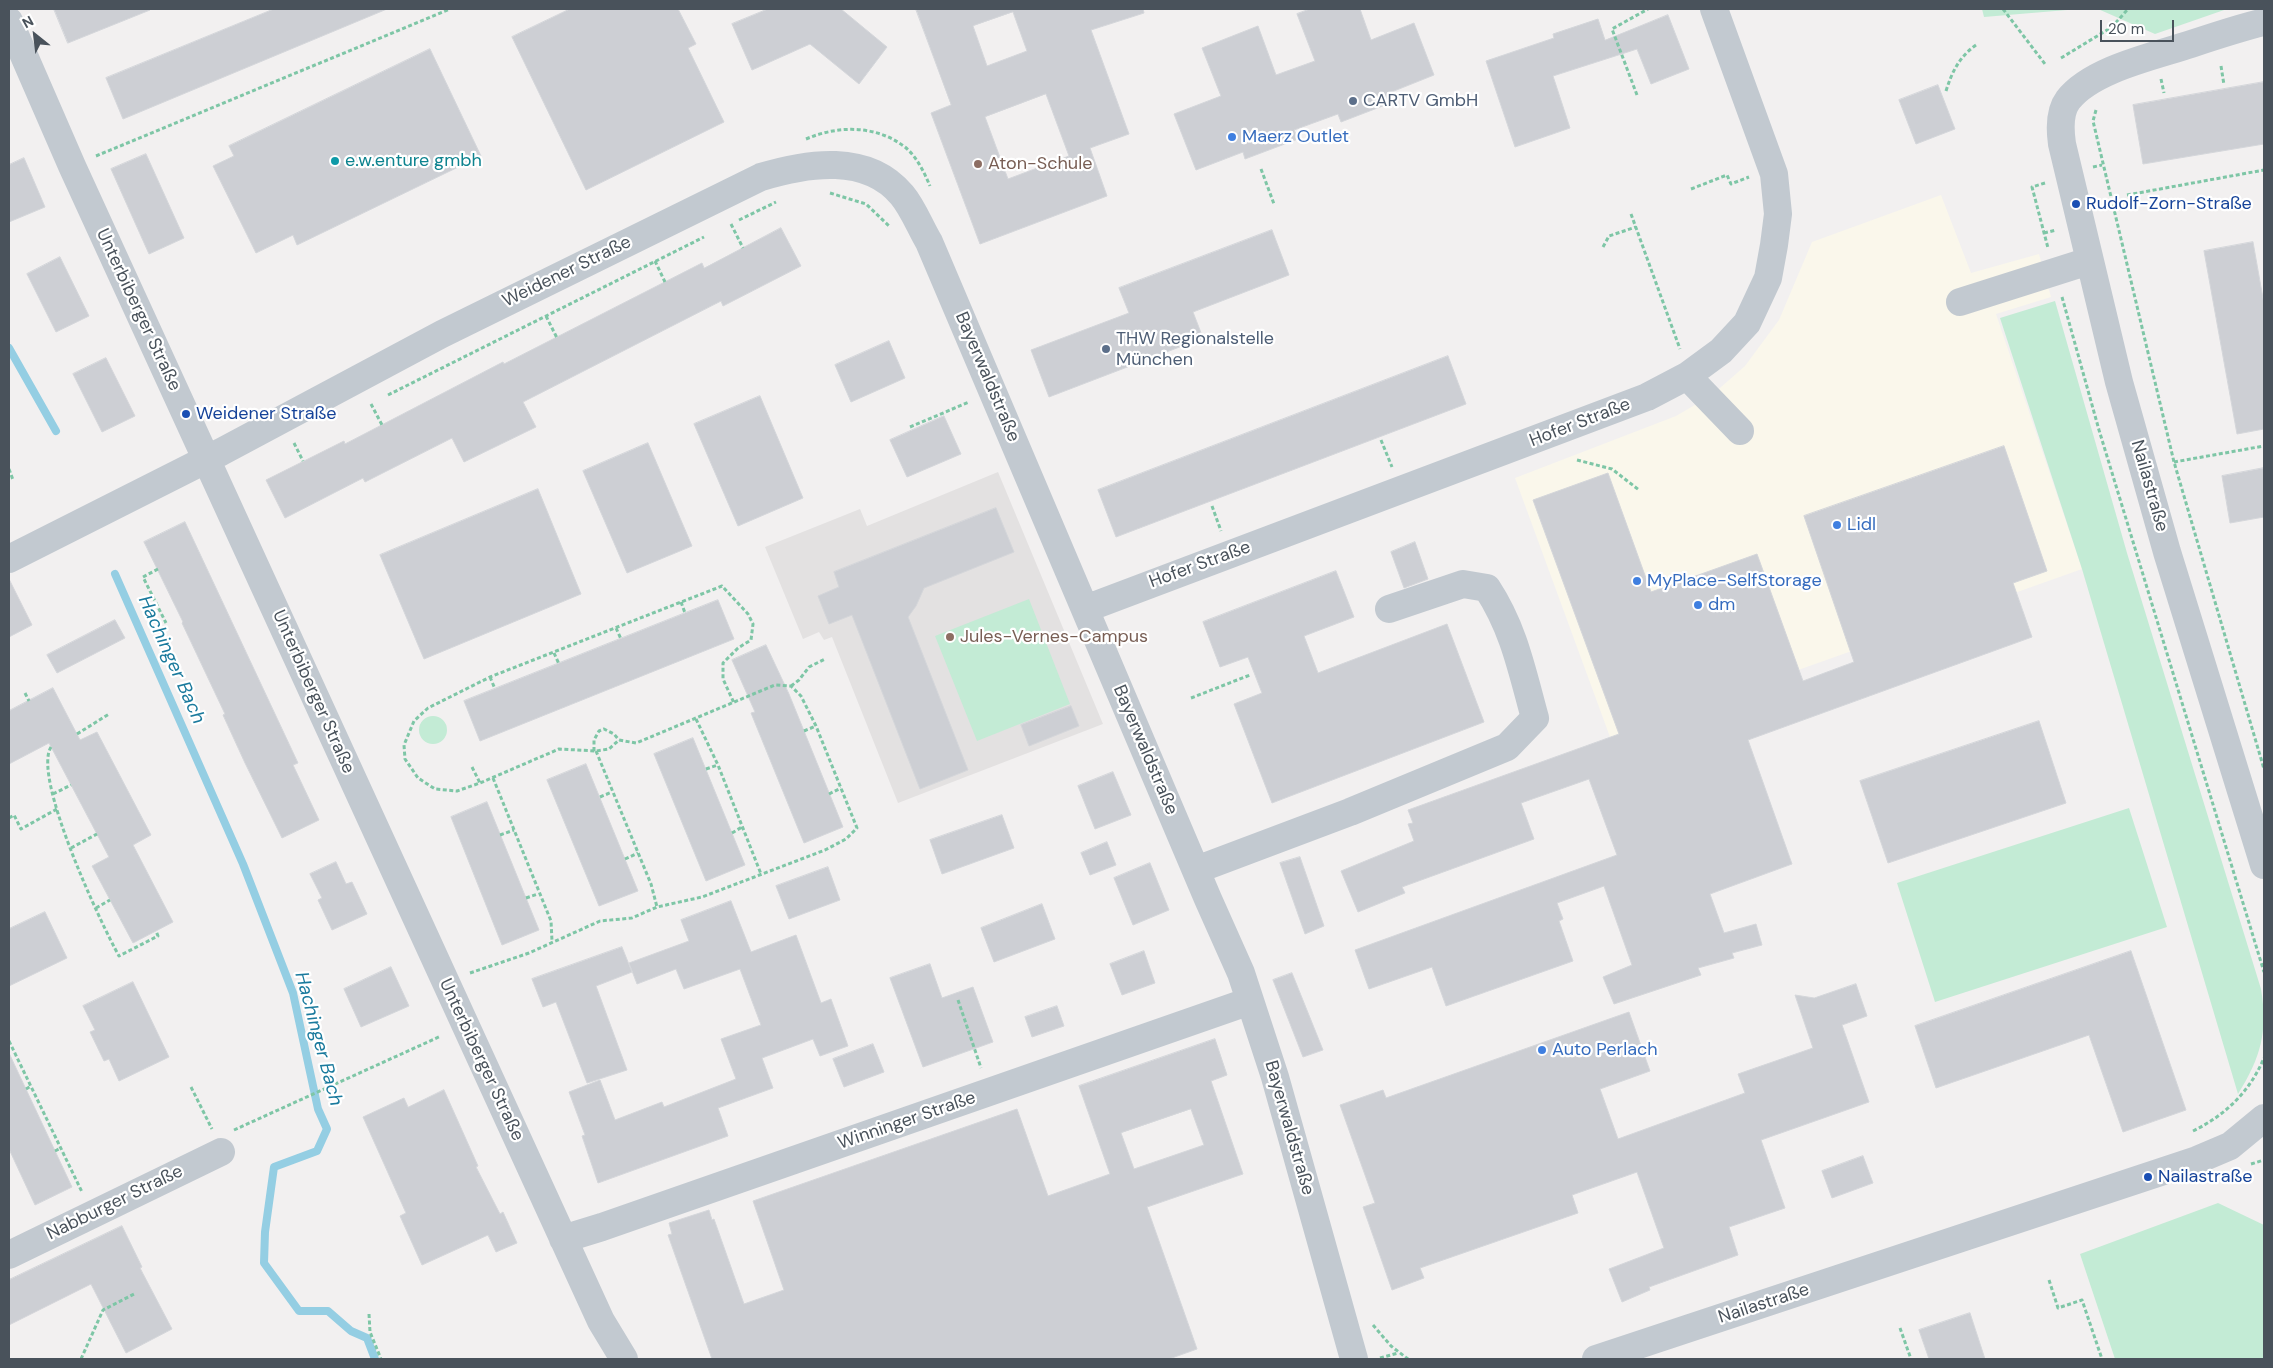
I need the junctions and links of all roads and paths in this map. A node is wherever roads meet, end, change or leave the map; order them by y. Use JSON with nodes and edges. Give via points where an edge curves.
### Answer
{"nodes":[{"id":1,"x":450,"y":9,"type":"edge"},
{"id":2,"x":1648,"y":9,"type":"edge"},
{"id":3,"x":1714,"y":9,"type":"edge"},
{"id":4,"x":2003,"y":9,"type":"edge"},
{"id":5,"x":2128,"y":9,"type":"edge"},
{"id":6,"x":9,"y":21,"type":"edge"},
{"id":7,"x":2264,"y":22,"type":"edge"},
{"id":8,"x":1976,"y":46,"type":"dead end"},
{"id":9,"x":2061,"y":58,"type":"dead end"},
{"id":10,"x":2045,"y":64,"type":"dead end"},
{"id":11,"x":2221,"y":66,"type":"dead end"},
{"id":12,"x":2160,"y":76,"type":"dead end"},
{"id":13,"x":2224,"y":85,"type":"dead end"},
{"id":14,"x":1946,"y":92,"type":"dead end"},
{"id":15,"x":2164,"y":93,"type":"dead end"},
{"id":16,"x":1637,"y":94,"type":"dead end"},
{"id":17,"x":2097,"y":108,"type":"dead end"},
{"id":18,"x":72,"y":166,"type":"junction"},
{"id":19,"x":1261,"y":169,"type":"dead end"},
{"id":20,"x":2264,"y":170,"type":"edge"},
{"id":21,"x":871,"y":171,"type":"joint"},
{"id":22,"x":1749,"y":177,"type":"dead end"},
{"id":23,"x":1691,"y":188,"type":"dead end"},
{"id":24,"x":827,"y":192,"type":"dead end"},
{"id":25,"x":2127,"y":195,"type":"dead end"},
{"id":26,"x":782,"y":199,"type":"dead end"},
{"id":27,"x":1274,"y":204,"type":"dead end"},
{"id":28,"x":1631,"y":214,"type":"dead end"},
{"id":29,"x":731,"y":224,"type":"junction"},
{"id":30,"x":1636,"y":227,"type":"junction"},
{"id":31,"x":722,"y":228,"type":"dead end"},
{"id":32,"x":892,"y":229,"type":"dead end"},
{"id":33,"x":706,"y":236,"type":"dead end"},
{"id":34,"x":1603,"y":247,"type":"dead end"},
{"id":35,"x":743,"y":248,"type":"dead end"},
{"id":36,"x":655,"y":261,"type":"junction"},
{"id":37,"x":2089,"y":262,"type":"junction"},
{"id":38,"x":665,"y":282,"type":"dead end"},
{"id":39,"x":1960,"y":302,"type":"dead end"},
{"id":40,"x":546,"y":316,"type":"junction"},
{"id":41,"x":557,"y":338,"type":"dead end"},
{"id":42,"x":1687,"y":376,"type":"junction"},
{"id":43,"x":371,"y":404,"type":"junction"},
{"id":44,"x":362,"y":408,"type":"dead end"},
{"id":45,"x":975,"y":410,"type":"dead end"},
{"id":46,"x":382,"y":425,"type":"dead end"},
{"id":47,"x":910,"y":427,"type":"dead end"},
{"id":48,"x":1740,"y":431,"type":"dead end"},
{"id":49,"x":302,"y":438,"type":"dead end"},
{"id":50,"x":293,"y":442,"type":"junction"},
{"id":51,"x":2264,"y":446,"type":"edge"},
{"id":52,"x":284,"y":447,"type":"dead end"},
{"id":53,"x":206,"y":459,"type":"junction"},
{"id":54,"x":1577,"y":460,"type":"dead end"},
{"id":55,"x":303,"y":461,"type":"dead end"},
{"id":56,"x":2174,"y":462,"type":"junction"},
{"id":57,"x":9,"y":469,"type":"edge"},
{"id":58,"x":13,"y":480,"type":"dead end"},
{"id":59,"x":1639,"y":490,"type":"dead end"},
{"id":60,"x":9,"y":559,"type":"edge"},
{"id":61,"x":158,"y":569,"type":"dead end"},
{"id":62,"x":681,"y":602,"type":"junction"},
{"id":63,"x":1085,"y":609,"type":"junction"},
{"id":64,"x":1389,"y":609,"type":"dead end"},
{"id":65,"x":685,"y":613,"type":"dead end"},
{"id":66,"x":166,"y":623,"type":"dead end"},
{"id":67,"x":616,"y":628,"type":"junction"},
{"id":68,"x":621,"y":639,"type":"dead end"},
{"id":69,"x":554,"y":652,"type":"junction"},
{"id":70,"x":826,"y":659,"type":"dead end"},
{"id":71,"x":558,"y":664,"type":"dead end"},
{"id":72,"x":1250,"y":675,"type":"dead end"},
{"id":73,"x":490,"y":677,"type":"junction"},
{"id":74,"x":791,"y":686,"type":"junction"},
{"id":75,"x":495,"y":689,"type":"dead end"},
{"id":76,"x":25,"y":693,"type":"dead end"},
{"id":77,"x":1191,"y":698,"type":"dead end"},
{"id":78,"x":29,"y":701,"type":"dead end"},
{"id":79,"x":734,"y":703,"type":"junction"},
{"id":80,"x":109,"y":714,"type":"dead end"},
{"id":81,"x":696,"y":719,"type":"junction"},
{"id":82,"x":816,"y":726,"type":"junction"},
{"id":83,"x":804,"y":731,"type":"dead end"},
{"id":84,"x":77,"y":734,"type":"dead end"},
{"id":85,"x":619,"y":740,"type":"junction"},
{"id":86,"x":52,"y":747,"type":"dead end"},
{"id":87,"x":595,"y":751,"type":"junction"},
{"id":88,"x":718,"y":765,"type":"junction"},
{"id":89,"x":472,"y":767,"type":"dead end"},
{"id":90,"x":2264,"y":769,"type":"edge"},
{"id":91,"x":706,"y":770,"type":"dead end"},
{"id":92,"x":492,"y":778,"type":"junction"},
{"id":93,"x":480,"y":783,"type":"junction"},
{"id":94,"x":71,"y":785,"type":"dead end"},
{"id":95,"x":841,"y":788,"type":"junction"},
{"id":96,"x":612,"y":792,"type":"junction"},
{"id":97,"x":53,"y":794,"type":"junction"},
{"id":98,"x":829,"y":794,"type":"dead end"},
{"id":99,"x":600,"y":796,"type":"dead end"},
{"id":100,"x":57,"y":809,"type":"junction"},
{"id":101,"x":9,"y":818,"type":"edge"},
{"id":102,"x":742,"y":828,"type":"junction"},
{"id":103,"x":514,"y":830,"type":"junction"},
{"id":104,"x":732,"y":832,"type":"dead end"},
{"id":105,"x":97,"y":834,"type":"dead end"},
{"id":106,"x":500,"y":835,"type":"dead end"},
{"id":107,"x":71,"y":848,"type":"junction"},
{"id":108,"x":638,"y":854,"type":"junction"},
{"id":109,"x":625,"y":859,"type":"dead end"},
{"id":110,"x":2264,"y":865,"type":"edge"},
{"id":111,"x":1196,"y":870,"type":"junction"},
{"id":112,"x":761,"y":874,"type":"junction"},
{"id":113,"x":538,"y":894,"type":"junction"},
{"id":114,"x":526,"y":898,"type":"dead end"},
{"id":115,"x":110,"y":900,"type":"dead end"},
{"id":116,"x":96,"y":908,"type":"junction"},
{"id":117,"x":657,"y":908,"type":"junction"},
{"id":118,"x":156,"y":931,"type":"dead end"},
{"id":119,"x":552,"y":941,"type":"junction"},
{"id":120,"x":445,"y":983,"type":"junction"},
{"id":121,"x":958,"y":1000,"type":"dead end"},
{"id":122,"x":1250,"y":1000,"type":"junction"},
{"id":123,"x":441,"y":1036,"type":"dead end"},
{"id":124,"x":9,"y":1041,"type":"edge"},
{"id":125,"x":2264,"y":1058,"type":"edge"},
{"id":126,"x":31,"y":1086,"type":"junction"},
{"id":127,"x":191,"y":1087,"type":"dead end"},
{"id":128,"x":26,"y":1089,"type":"dead end"},
{"id":129,"x":990,"y":1092,"type":"junction"},
{"id":130,"x":2264,"y":1118,"type":"edge"},
{"id":131,"x":2190,"y":1132,"type":"dead end"},
{"id":132,"x":220,"y":1139,"type":"junction"},
{"id":133,"x":61,"y":1148,"type":"junction"},
{"id":134,"x":55,"y":1151,"type":"dead end"},
{"id":135,"x":82,"y":1193,"type":"dead end"},
{"id":136,"x":563,"y":1239,"type":"junction"},
{"id":137,"x":9,"y":1255,"type":"edge"},
{"id":138,"x":2049,"y":1280,"type":"dead end"},
{"id":139,"x":136,"y":1292,"type":"dead end"},
{"id":140,"x":369,"y":1314,"type":"dead end"},
{"id":141,"x":1900,"y":1328,"type":"dead end"},
{"id":142,"x":1399,"y":1353,"type":"dead end"},
{"id":143,"x":84,"y":1359,"type":"edge"},
{"id":144,"x":381,"y":1359,"type":"edge"},
{"id":145,"x":624,"y":1359,"type":"edge"},
{"id":146,"x":1354,"y":1359,"type":"edge"},
{"id":147,"x":1377,"y":1359,"type":"edge"},
{"id":148,"x":1596,"y":1359,"type":"edge"},
{"id":149,"x":1911,"y":1359,"type":"edge"},
{"id":150,"x":2102,"y":1359,"type":"edge"}],
"edges":[{"from":1,"to":18,"type":"path"},
{"from":2,"to":16,"type":"path","via":[[1612,29]]},
{"from":3,"to":42,"type":"street","name":"Hofer Straße","via":[[1774,174],[1778,214],[1768,278],[1747,323],[1721,351]]},
{"from":4,"to":10,"type":"path"},
{"from":5,"to":9,"type":"path","via":[[2112,27]]},
{"from":6,"to":18,"type":"street","name":"Unterbiberger Straße"},
{"from":7,"to":37,"type":"street","name":"Nailastraße","via":[[2134,62],[2079,87],[2066,102],[2060,124],[2062,144]]},
{"from":8,"to":14,"type":"path","via":[[1966,52],[1952,70]]},
{"from":11,"to":13,"type":"path"},
{"from":12,"to":15,"type":"path"},
{"from":17,"to":56,"type":"path","via":[[2092,121]]},
{"from":18,"to":53,"type":"street","name":"Unterbiberger Straße"},
{"from":19,"to":27,"type":"path"},
{"from":20,"to":25,"type":"path"},
{"from":21,"to":53,"type":"street","name":"Weidener Straße","via":[[813,165],[761,177],[442,334]]},
{"from":21,"to":63,"type":"street","name":"Bayerwaldstraße","via":[[888,181],[902,196],[929,242]]},
{"from":22,"to":23,"type":"path","via":[[1731,184],[1727,175]]},
{"from":24,"to":32,"type":"path","via":[[866,204]]},
{"from":26,"to":29,"type":"path"},
{"from":28,"to":30,"type":"path"},
{"from":29,"to":31,"type":"path"},
{"from":29,"to":35,"type":"path"},
{"from":30,"to":34,"type":"path","via":[[1609,236]]},
{"from":30,"to":42,"type":"path"},
{"from":33,"to":36,"type":"path"},
{"from":36,"to":38,"type":"path"},
{"from":36,"to":40,"type":"path"},
{"from":37,"to":39,"type":"street"},
{"from":37,"to":110,"type":"street","name":"Nailastraße","via":[[2164,542]]},
{"from":40,"to":41,"type":"path"},
{"from":40,"to":43,"type":"path"},
{"from":42,"to":48,"type":"street"},
{"from":42,"to":63,"type":"street","name":"Hofer Straße","via":[[1638,401]]},
{"from":43,"to":44,"type":"path"},
{"from":43,"to":46,"type":"path"},
{"from":45,"to":47,"type":"path","via":[[971,401]]},
{"from":49,"to":50,"type":"path"},
{"from":50,"to":52,"type":"path"},
{"from":50,"to":55,"type":"path"},
{"from":51,"to":56,"type":"path"},
{"from":53,"to":60,"type":"street","name":"Weidener Straße"},
{"from":53,"to":120,"type":"street","name":"Unterbiberger Straße"},
{"from":54,"to":59,"type":"path","via":[[1612,469]]},
{"from":56,"to":90,"type":"path"},
{"from":57,"to":58,"type":"path"},
{"from":61,"to":66,"type":"path","via":[[142,577]]},
{"from":62,"to":65,"type":"path"},
{"from":62,"to":67,"type":"path"},
{"from":62,"to":79,"type":"path","via":[[722,586],[748,614],[753,624],[751,640],[723,664],[723,679]]},
{"from":63,"to":111,"type":"street","name":"Bayerwaldstraße"},
{"from":64,"to":111,"type":"street","via":[[1463,584],[1487,588],[1503,612],[1535,718],[1507,747],[1350,812]]},
{"from":67,"to":68,"type":"path"},
{"from":67,"to":69,"type":"path"},
{"from":69,"to":71,"type":"path"},
{"from":69,"to":73,"type":"path"},
{"from":70,"to":74,"type":"path","via":[[809,667]]},
{"from":72,"to":77,"type":"path"},
{"from":73,"to":75,"type":"path"},
{"from":73,"to":93,"type":"path","via":[[428,708],[414,721],[404,745],[406,759],[418,778],[434,789],[457,790]]},
{"from":74,"to":79,"type":"path","via":[[775,685]]},
{"from":74,"to":82,"type":"path","via":[[801,696]]},
{"from":76,"to":78,"type":"path"},
{"from":79,"to":81,"type":"path"},
{"from":80,"to":84,"type":"path"},
{"from":81,"to":85,"type":"path","via":[[636,742]]},
{"from":81,"to":88,"type":"path"},
{"from":82,"to":83,"type":"path"},
{"from":82,"to":95,"type":"path"},
{"from":85,"to":87,"type":"path","via":[[609,749]]},
{"from":85,"to":87,"type":"path","via":[[609,731],[599,731],[594,740]]},
{"from":86,"to":97,"type":"path","via":[[48,752],[47,772]]},
{"from":87,"to":92,"type":"path","via":[[559,749]]},
{"from":87,"to":96,"type":"path"},
{"from":88,"to":91,"type":"path"},
{"from":88,"to":102,"type":"path"},
{"from":89,"to":93,"type":"path"},
{"from":92,"to":93,"type":"path"},
{"from":92,"to":103,"type":"path"},
{"from":94,"to":97,"type":"path"},
{"from":95,"to":98,"type":"path"},
{"from":95,"to":112,"type":"path","via":[[857,828],[846,839],[825,850]]},
{"from":96,"to":99,"type":"path"},
{"from":96,"to":108,"type":"path"},
{"from":97,"to":100,"type":"path"},
{"from":100,"to":101,"type":"path","via":[[21,829],[14,815]]},
{"from":100,"to":107,"type":"path"},
{"from":102,"to":104,"type":"path"},
{"from":102,"to":112,"type":"path"},
{"from":103,"to":106,"type":"path"},
{"from":103,"to":113,"type":"path"},
{"from":105,"to":107,"type":"path"},
{"from":107,"to":116,"type":"path"},
{"from":108,"to":109,"type":"path"},
{"from":108,"to":117,"type":"path"},
{"from":111,"to":122,"type":"street","name":"Bayerwaldstraße"},
{"from":112,"to":117,"type":"path","via":[[702,897]]},
{"from":113,"to":114,"type":"path"},
{"from":113,"to":119,"type":"path","via":[[551,921]]},
{"from":115,"to":116,"type":"path"},
{"from":116,"to":118,"type":"path","via":[[119,956],[158,936]]},
{"from":117,"to":119,"type":"path","via":[[632,918],[600,921]]},
{"from":119,"to":120,"type":"path","via":[[529,953]]},
{"from":120,"to":136,"type":"street","name":"Unterbiberger Straße"},
{"from":121,"to":129,"type":"path"},
{"from":122,"to":129,"type":"street","name":"Winninger Straße"},
{"from":122,"to":146,"type":"street","name":"Bayerwaldstraße","via":[[1285,1109]]},
{"from":123,"to":132,"type":"path"},
{"from":124,"to":126,"type":"path"},
{"from":125,"to":131,"type":"path","via":[[2243,1094],[2224,1113]]},
{"from":126,"to":128,"type":"path"},
{"from":126,"to":133,"type":"path"},
{"from":127,"to":132,"type":"path"},
{"from":129,"to":136,"type":"street","name":"Winninger Straße"},
{"from":130,"to":148,"type":"street","name":"Nailastraße","via":[[2230,1146],[2197,1160]]},
{"from":132,"to":137,"type":"street","name":"Nabburger Straße"},
{"from":133,"to":134,"type":"path"},
{"from":133,"to":135,"type":"path"},
{"from":136,"to":145,"type":"street","name":"Unterbiberger Straße"},
{"from":138,"to":150,"type":"path","via":[[2058,1308],[2082,1300]]},
{"from":139,"to":143,"type":"path","via":[[103,1310]]},
{"from":140,"to":144,"type":"path","via":[[370,1332]]},
{"from":141,"to":149,"type":"path"},
{"from":142,"to":147,"type":"path"}]}
